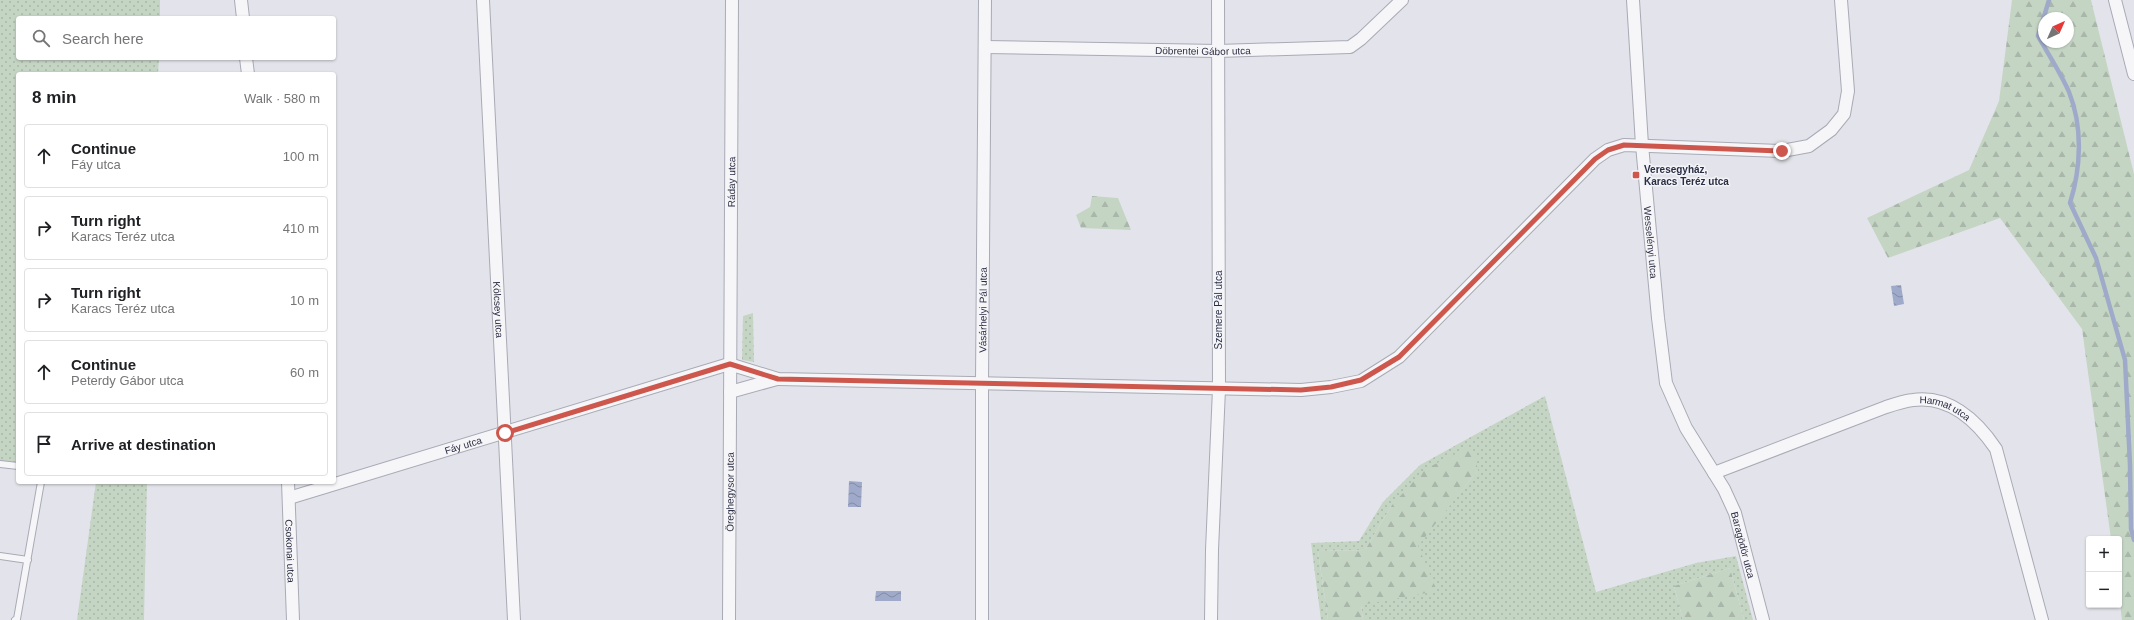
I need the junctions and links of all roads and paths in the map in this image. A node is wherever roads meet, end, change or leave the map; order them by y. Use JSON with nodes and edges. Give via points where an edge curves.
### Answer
{"nodes":[{"id":1,"x":241,"y":0,"type":"edge"},
{"id":2,"x":483,"y":0,"type":"edge"},
{"id":3,"x":732,"y":0,"type":"edge"},
{"id":4,"x":985,"y":0,"type":"edge"},
{"id":5,"x":1218,"y":0,"type":"edge"},
{"id":6,"x":1402,"y":0,"type":"edge"},
{"id":7,"x":1633,"y":0,"type":"edge"},
{"id":8,"x":1841,"y":0,"type":"edge"},
{"id":9,"x":2115,"y":0,"type":"edge"},
{"id":10,"x":243,"y":16,"type":"edge"},
{"id":11,"x":985,"y":47,"type":"junction"},
{"id":12,"x":1218,"y":51,"type":"junction"},
{"id":13,"x":246,"y":60,"type":"edge"},
{"id":14,"x":248,"y":72,"type":"edge"},
{"id":15,"x":2134,"y":74,"type":"edge"},
{"id":16,"x":1642,"y":145,"type":"junction"},
{"id":17,"x":730,"y":364,"type":"junction"},
{"id":18,"x":778,"y":379,"type":"junction"},
{"id":19,"x":982,"y":382,"type":"junction"},
{"id":20,"x":1218,"y":389,"type":"junction"},
{"id":21,"x":730,"y":392,"type":"junction"},
{"id":22,"x":505,"y":433,"type":"junction"},
{"id":23,"x":0,"y":464,"type":"edge"},
{"id":24,"x":16,"y":466,"type":"edge"},
{"id":25,"x":1714,"y":473,"type":"junction"},
{"id":26,"x":41,"y":484,"type":"edge"},
{"id":27,"x":288,"y":484,"type":"edge"},
{"id":28,"x":336,"y":484,"type":"edge"},
{"id":29,"x":336,"y":484,"type":"edge"},
{"id":30,"x":289,"y":498,"type":"junction"},
{"id":31,"x":0,"y":556,"type":"edge"},
{"id":32,"x":28,"y":560,"type":"junction"},
{"id":33,"x":15,"y":620,"type":"edge"},
{"id":34,"x":293,"y":620,"type":"edge"},
{"id":35,"x":514,"y":620,"type":"edge"},
{"id":36,"x":729,"y":620,"type":"edge"},
{"id":37,"x":982,"y":620,"type":"edge"},
{"id":38,"x":1211,"y":620,"type":"edge"},
{"id":39,"x":1763,"y":620,"type":"edge"},
{"id":40,"x":2042,"y":620,"type":"edge"}],
"edges":[{"from":1,"to":10,"type":"street"},
{"from":2,"to":22,"type":"street","name":"Kölcsey utca"},
{"from":3,"to":17,"type":"street","name":"Ráday utca"},
{"from":4,"to":11,"type":"street","name":"Vásárhelyi Pál utca"},
{"from":5,"to":12,"type":"street","name":"Szemere Pál utca"},
{"from":6,"to":12,"type":"street","name":"Döbrentei Gábor utca","via":[[1361,40],[1350,47]]},
{"from":7,"to":16,"type":"street","name":"Wesselényi utca"},
{"from":8,"to":16,"type":"street","via":[[1848,92],[1844,114],[1831,130],[1809,146],[1782,151]]},
{"from":9,"to":15,"type":"street"},
{"from":11,"to":12,"type":"street","name":"Döbrentei Gábor utca"},
{"from":11,"to":19,"type":"street","name":"Vásárhelyi Pál utca"},
{"from":12,"to":20,"type":"street","name":"Szemere Pál utca"},
{"from":13,"to":14,"type":"street"},
{"from":16,"to":20,"type":"street","via":[[1624,145],[1608,150],[1595,159],[1423,334],[1399,357],[1378,371],[1361,380],[1331,387],[1301,390]]},
{"from":16,"to":25,"type":"street","name":"Wesselényi utca","via":[[1666,383],[1686,428]]},
{"from":17,"to":18,"type":"street"},
{"from":17,"to":21,"type":"street","name":"Öreghegysor utca"},
{"from":17,"to":22,"type":"street","name":"Fáy utca"},
{"from":18,"to":19,"type":"street"},
{"from":18,"to":21,"type":"street"},
{"from":19,"to":20,"type":"street"},
{"from":19,"to":37,"type":"street","name":"Vásárhelyi Pál utca"},
{"from":20,"to":38,"type":"street","name":"Szemere Pál utca"},
{"from":21,"to":36,"type":"street","name":"Öreghegysor utca"},
{"from":22,"to":28,"type":"street","name":"Fáy utca"},
{"from":22,"to":35,"type":"street","name":"Kölcsey utca"},
{"from":23,"to":24,"type":"lane"},
{"from":25,"to":39,"type":"street","name":"Baragödör utca","via":[[1735,512]]},
{"from":25,"to":40,"type":"street","name":"Harmat utca","via":[[1886,407],[1914,400],[1935,401],[1954,407],[1971,418],[1985,432],[1996,449]]},
{"from":26,"to":32,"type":"lane"},
{"from":27,"to":30,"type":"street","name":"Csokonai utca"},
{"from":29,"to":30,"type":"street","name":"Fáy utca"},
{"from":30,"to":34,"type":"street","name":"Csokonai utca"},
{"from":31,"to":32,"type":"lane"},
{"from":32,"to":33,"type":"lane","via":[[18,618]]}]}
